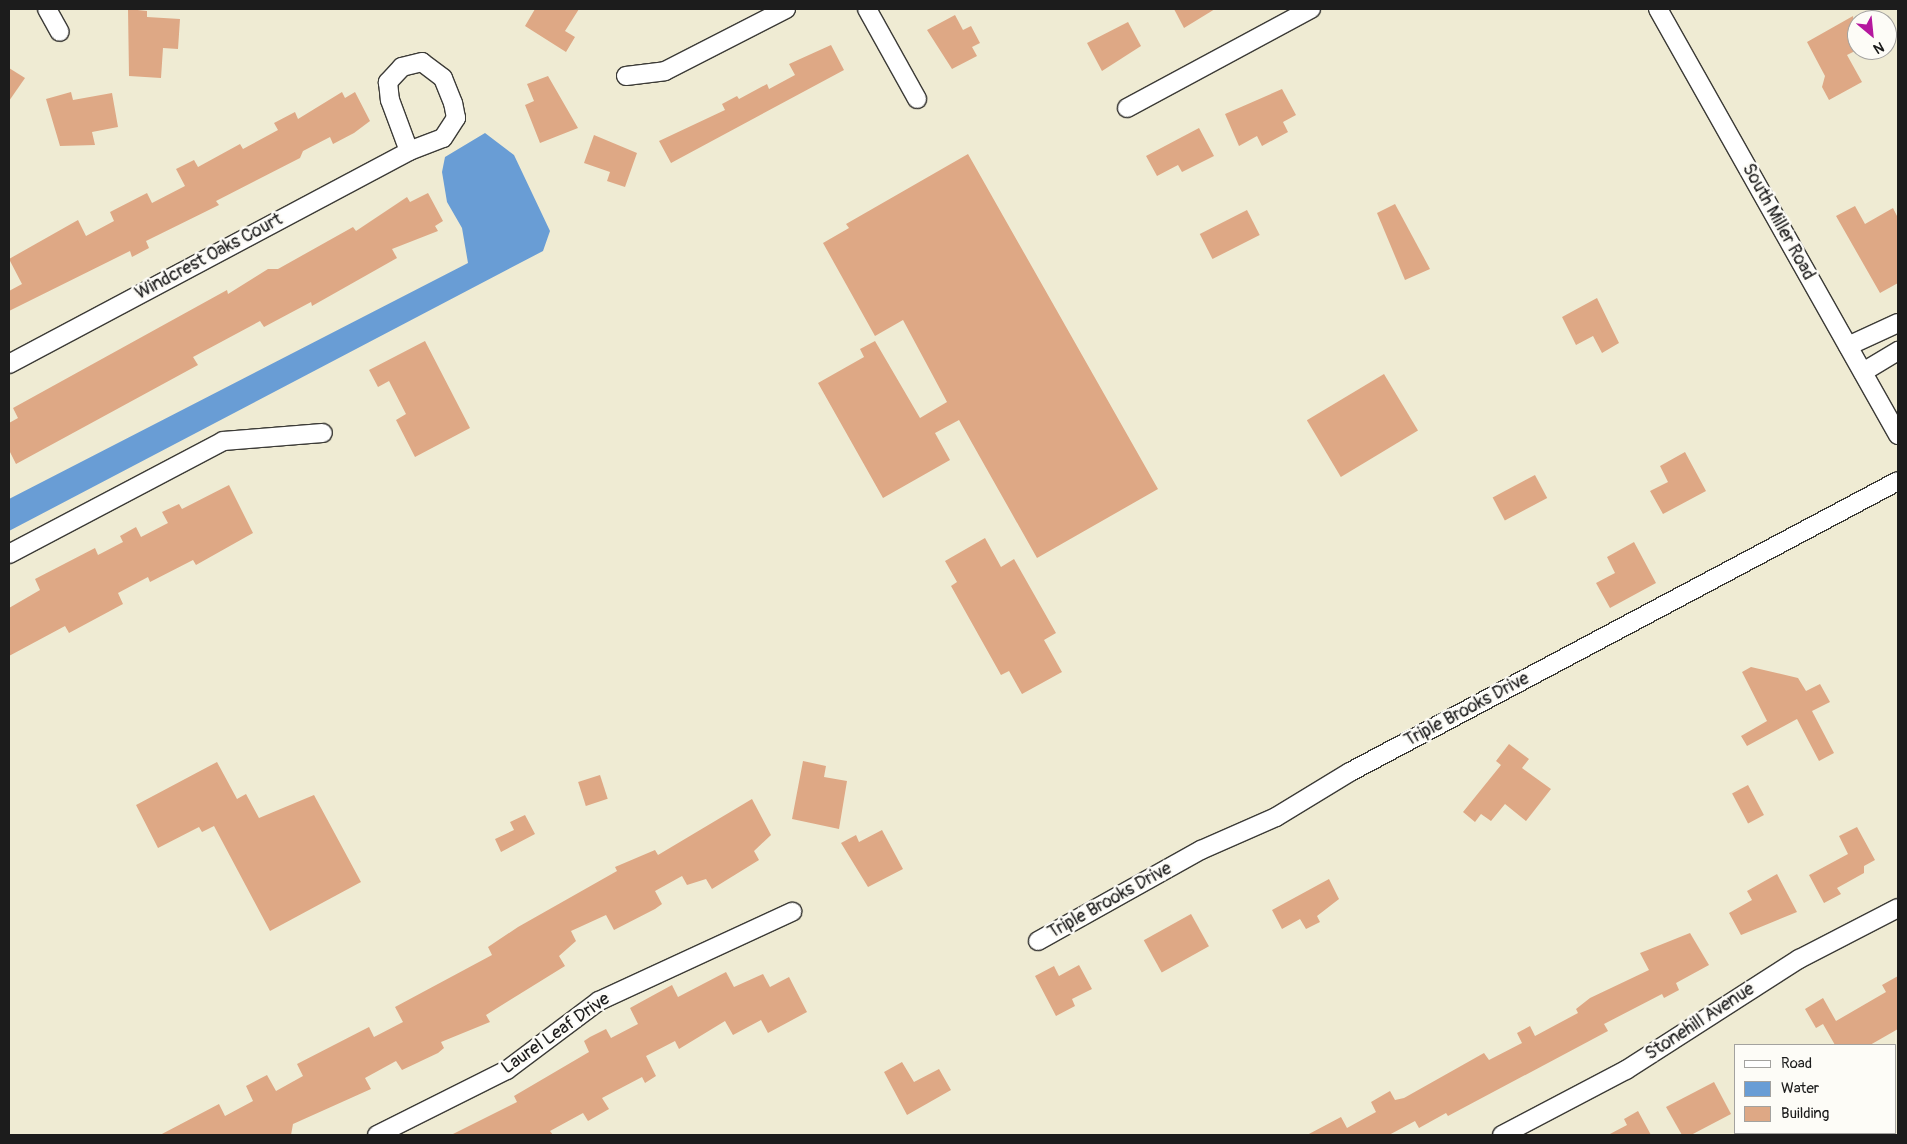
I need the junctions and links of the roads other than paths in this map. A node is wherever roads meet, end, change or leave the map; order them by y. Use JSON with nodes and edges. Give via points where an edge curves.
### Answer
{"nodes":[{"id":1,"x":47,"y":9,"type":"edge"},
{"id":2,"x":786,"y":9,"type":"edge"},
{"id":3,"x":867,"y":9,"type":"edge"},
{"id":4,"x":1309,"y":9,"type":"edge"},
{"id":5,"x":1658,"y":9,"type":"edge"},
{"id":6,"x":60,"y":32,"type":"dead end"},
{"id":7,"x":626,"y":76,"type":"dead end"},
{"id":8,"x":917,"y":99,"type":"dead end"},
{"id":9,"x":1127,"y":108,"type":"dead end"},
{"id":10,"x":409,"y":151,"type":"junction"},
{"id":11,"x":1898,"y":323,"type":"edge"},
{"id":12,"x":1848,"y":346,"type":"junction"},
{"id":13,"x":1898,"y":351,"type":"edge"},
{"id":14,"x":9,"y":364,"type":"edge"},
{"id":15,"x":1863,"y":372,"type":"junction"},
{"id":16,"x":322,"y":433,"type":"dead end"},
{"id":17,"x":1898,"y":435,"type":"edge"},
{"id":18,"x":1898,"y":482,"type":"edge"},
{"id":19,"x":9,"y":554,"type":"edge"},
{"id":20,"x":1898,"y":908,"type":"edge"},
{"id":21,"x":792,"y":912,"type":"dead end"},
{"id":22,"x":1038,"y":941,"type":"dead end"},
{"id":23,"x":377,"y":1135,"type":"edge"},
{"id":24,"x":1502,"y":1135,"type":"edge"}],
"edges":[{"from":1,"to":6,"type":"street"},
{"from":2,"to":7,"type":"street","via":[[665,72]]},
{"from":3,"to":8,"type":"street"},
{"from":4,"to":9,"type":"street"},
{"from":5,"to":12,"type":"street","name":"South Miller Road"},
{"from":10,"to":10,"type":"street","name":"Windcrest Oaks Court","via":[[444,138],[456,118],[443,78],[422,62],[402,67],[388,82]]},
{"from":10,"to":14,"type":"street","name":"Windcrest Oaks Court"},
{"from":11,"to":12,"type":"street"},
{"from":12,"to":15,"type":"street","name":"South Miller Road"},
{"from":13,"to":15,"type":"street"},
{"from":15,"to":17,"type":"street","name":"South Miller Road"},
{"from":16,"to":19,"type":"street","via":[[223,441]]},
{"from":18,"to":22,"type":"street","name":"Triple Brooks Drive","via":[[1350,772],[1276,817],[1201,850]]},
{"from":20,"to":24,"type":"street","name":"Stonehill Avenue","via":[[1799,959],[1626,1070]]},
{"from":21,"to":23,"type":"street","name":"Laurel Leaf Drive","via":[[600,1001],[507,1070]]}]}
